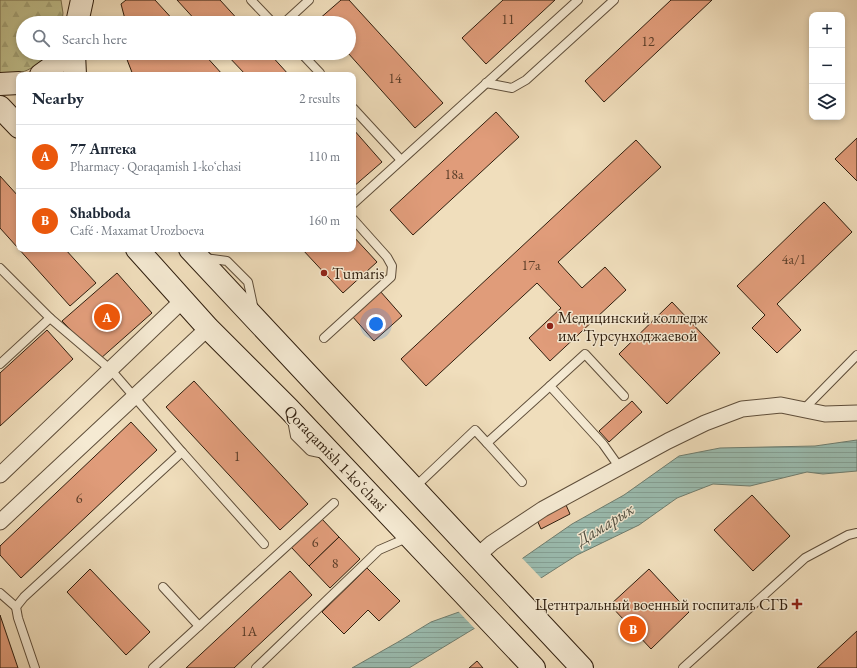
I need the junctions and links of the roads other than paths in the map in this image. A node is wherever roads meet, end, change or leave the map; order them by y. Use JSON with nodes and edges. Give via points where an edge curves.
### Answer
{"nodes":[{"id":1,"x":76,"y":0,"type":"edge"},
{"id":2,"x":82,"y":0,"type":"edge"},
{"id":3,"x":251,"y":0,"type":"edge"},
{"id":4,"x":310,"y":0,"type":"edge"},
{"id":5,"x":578,"y":0,"type":"edge"},
{"id":6,"x":614,"y":0,"type":"edge"},
{"id":7,"x":78,"y":16,"type":"edge"},
{"id":8,"x":79,"y":16,"type":"edge"},
{"id":9,"x":266,"y":16,"type":"edge"},
{"id":10,"x":292,"y":16,"type":"edge"},
{"id":11,"x":59,"y":60,"type":"edge"},
{"id":12,"x":74,"y":60,"type":"edge"},
{"id":13,"x":307,"y":60,"type":"edge"},
{"id":14,"x":45,"y":72,"type":"edge"},
{"id":15,"x":75,"y":72,"type":"edge"},
{"id":16,"x":318,"y":72,"type":"edge"},
{"id":17,"x":16,"y":83,"type":"edge"},
{"id":18,"x":486,"y":83,"type":"junction"},
{"id":19,"x":0,"y":84,"type":"edge"},
{"id":20,"x":0,"y":107,"type":"edge"},
{"id":21,"x":356,"y":111,"type":"edge"},
{"id":22,"x":16,"y":124,"type":"edge"},
{"id":23,"x":401,"y":160,"type":"junction"},
{"id":24,"x":356,"y":201,"type":"edge"},
{"id":25,"x":356,"y":222,"type":"edge"},
{"id":26,"x":140,"y":252,"type":"edge"},
{"id":27,"x":194,"y":253,"type":"edge"},
{"id":28,"x":0,"y":268,"type":"edge"},
{"id":29,"x":183,"y":300,"type":"junction"},
{"id":30,"x":50,"y":318,"type":"junction"},
{"id":31,"x":208,"y":328,"type":"junction"},
{"id":32,"x":324,"y":338,"type":"dead end"},
{"id":33,"x":857,"y":355,"type":"edge"},
{"id":34,"x":0,"y":364,"type":"edge"},
{"id":35,"x":111,"y":370,"type":"junction"},
{"id":36,"x":550,"y":386,"type":"junction"},
{"id":37,"x":133,"y":396,"type":"junction"},
{"id":38,"x":624,"y":396,"type":"dead end"},
{"id":39,"x":803,"y":410,"type":"junction"},
{"id":40,"x":857,"y":413,"type":"edge"},
{"id":41,"x":487,"y":443,"type":"junction"},
{"id":42,"x":182,"y":452,"type":"junction"},
{"id":43,"x":620,"y":468,"type":"junction"},
{"id":44,"x":0,"y":475,"type":"edge"},
{"id":45,"x":522,"y":482,"type":"dead end"},
{"id":46,"x":414,"y":488,"type":"junction"},
{"id":47,"x":334,"y":503,"type":"dead end"},
{"id":48,"x":0,"y":522,"type":"edge"},
{"id":49,"x":857,"y":533,"type":"edge"},
{"id":50,"x":410,"y":537,"type":"junction"},
{"id":51,"x":264,"y":544,"type":"dead end"},
{"id":52,"x":480,"y":559,"type":"junction"},
{"id":53,"x":163,"y":587,"type":"dead end"},
{"id":54,"x":0,"y":593,"type":"edge"},
{"id":55,"x":16,"y":607,"type":"junction"},
{"id":56,"x":199,"y":626,"type":"junction"},
{"id":57,"x":35,"y":668,"type":"edge"},
{"id":58,"x":153,"y":668,"type":"edge"},
{"id":59,"x":256,"y":668,"type":"edge"},
{"id":60,"x":534,"y":668,"type":"edge"},
{"id":61,"x":582,"y":668,"type":"edge"},
{"id":62,"x":682,"y":668,"type":"edge"}],
"edges":[{"from":1,"to":7,"type":"main road"},
{"from":2,"to":8,"type":"main road"},
{"from":3,"to":9,"type":"lane"},
{"from":4,"to":10,"type":"lane"},
{"from":5,"to":18,"type":"lane"},
{"from":6,"to":18,"type":"lane","via":[[526,80],[512,88]]},
{"from":11,"to":14,"type":"main road"},
{"from":12,"to":15,"type":"main road"},
{"from":13,"to":16,"type":"lane"},
{"from":17,"to":19,"type":"main road"},
{"from":18,"to":23,"type":"lane"},
{"from":20,"to":22,"type":"main road"},
{"from":21,"to":23,"type":"lane"},
{"from":23,"to":24,"type":"lane"},
{"from":25,"to":32,"type":"lane","via":[[387,257],[392,266],[391,277]]},
{"from":26,"to":29,"type":"main road","name":"Qoraqamish 1-koʻchasi"},
{"from":27,"to":46,"type":"main road"},
{"from":28,"to":30,"type":"lane"},
{"from":29,"to":31,"type":"main road","name":"Qoraqamish 1-koʻchasi"},
{"from":29,"to":35,"type":"street"},
{"from":30,"to":34,"type":"lane"},
{"from":30,"to":35,"type":"lane"},
{"from":31,"to":37,"type":"street"},
{"from":31,"to":50,"type":"main road","name":"Qoraqamish 1-koʻchasi"},
{"from":33,"to":39,"type":"lane"},
{"from":35,"to":37,"type":"lane"},
{"from":35,"to":44,"type":"street"},
{"from":36,"to":38,"type":"lane","via":[[585,354]]},
{"from":36,"to":41,"type":"lane"},
{"from":36,"to":43,"type":"lane","via":[[603,444]]},
{"from":37,"to":42,"type":"lane"},
{"from":37,"to":48,"type":"street"},
{"from":39,"to":40,"type":"street","via":[[825,414]]},
{"from":39,"to":43,"type":"street","via":[[781,405],[742,409],[699,426]]},
{"from":41,"to":45,"type":"lane"},
{"from":41,"to":46,"type":"lane","via":[[475,430]]},
{"from":42,"to":51,"type":"lane"},
{"from":42,"to":55,"type":"lane"},
{"from":43,"to":52,"type":"street","via":[[543,510],[492,543]]},
{"from":46,"to":52,"type":"main road"},
{"from":47,"to":56,"type":"lane"},
{"from":49,"to":62,"type":"lane","via":[[848,535],[805,558]]},
{"from":50,"to":59,"type":"lane","via":[[380,550]]},
{"from":50,"to":60,"type":"main road","name":"Qoraqamish 1-koʻchasi"},
{"from":52,"to":61,"type":"main road"},
{"from":53,"to":56,"type":"lane"},
{"from":54,"to":55,"type":"lane"},
{"from":55,"to":57,"type":"lane"},
{"from":56,"to":58,"type":"lane"}]}
